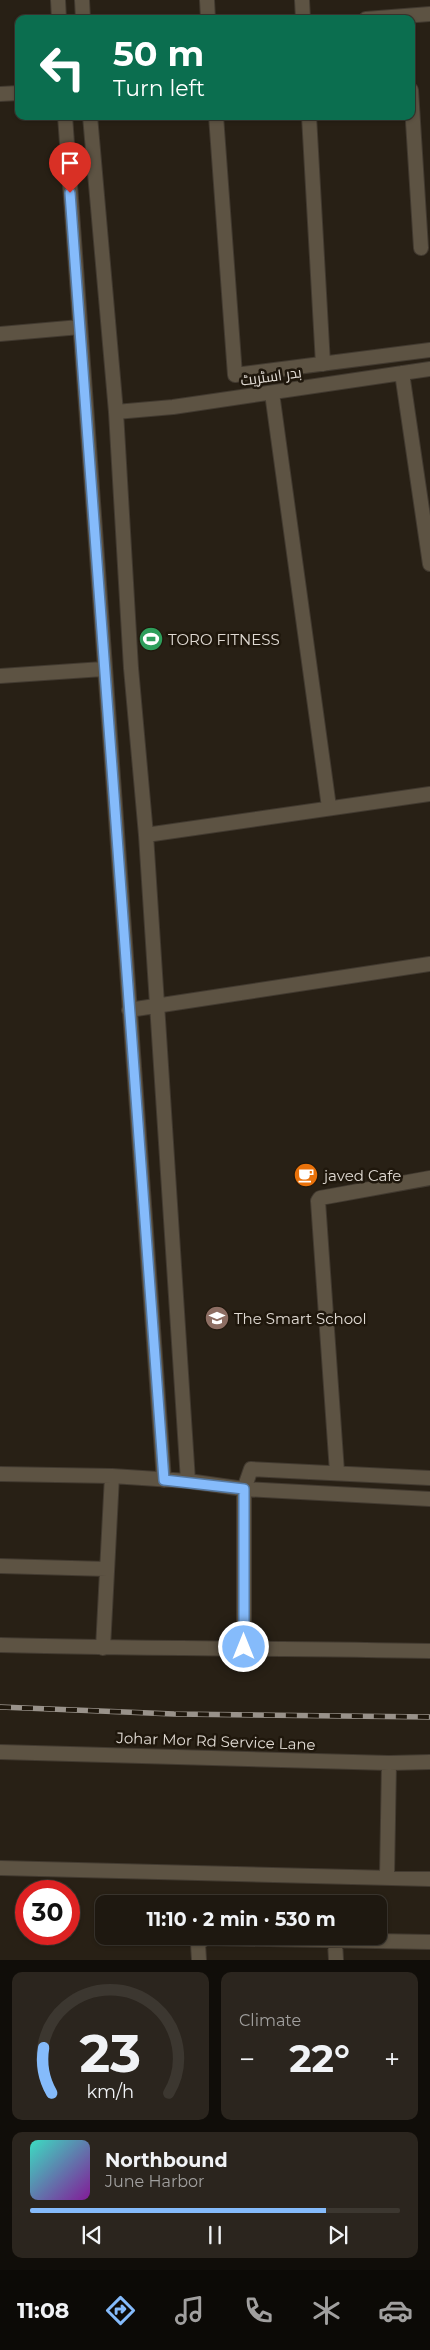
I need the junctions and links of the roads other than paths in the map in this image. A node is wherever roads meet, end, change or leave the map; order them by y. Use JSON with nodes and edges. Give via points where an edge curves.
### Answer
{"nodes":[{"id":1,"x":58,"y":0,"type":"edge"},
{"id":2,"x":82,"y":0,"type":"edge"},
{"id":3,"x":207,"y":0,"type":"edge"},
{"id":4,"x":302,"y":0,"type":"edge"},
{"id":5,"x":430,"y":14,"type":"edge"},
{"id":6,"x":59,"y":15,"type":"edge"},
{"id":7,"x":83,"y":15,"type":"edge"},
{"id":8,"x":208,"y":15,"type":"edge"},
{"id":9,"x":303,"y":15,"type":"edge"},
{"id":10,"x":415,"y":16,"type":"edge"},
{"id":11,"x":15,"y":93,"type":"edge"},
{"id":12,"x":0,"y":94,"type":"edge"},
{"id":13,"x":65,"y":120,"type":"edge"},
{"id":14,"x":90,"y":120,"type":"edge"},
{"id":15,"x":216,"y":120,"type":"edge"},
{"id":16,"x":309,"y":120,"type":"edge"},
{"id":17,"x":413,"y":120,"type":"edge"},
{"id":18,"x":421,"y":248,"type":"dead end"},
{"id":19,"x":80,"y":327,"type":"junction"},
{"id":20,"x":0,"y":334,"type":"edge"},
{"id":21,"x":430,"y":350,"type":"edge"},
{"id":22,"x":323,"y":364,"type":"junction"},
{"id":23,"x":430,"y":369,"type":"edge"},
{"id":24,"x":402,"y":373,"type":"junction"},
{"id":25,"x":272,"y":393,"type":"junction"},
{"id":26,"x":116,"y":412,"type":"junction"},
{"id":27,"x":430,"y":564,"type":"edge"},
{"id":28,"x":103,"y":669,"type":"junction"},
{"id":29,"x":0,"y":676,"type":"edge"},
{"id":30,"x":430,"y":794,"type":"edge"},
{"id":31,"x":329,"y":807,"type":"junction"},
{"id":32,"x":146,"y":835,"type":"junction"},
{"id":33,"x":430,"y":964,"type":"edge"},
{"id":34,"x":158,"y":1005,"type":"junction"},
{"id":35,"x":129,"y":1010,"type":"junction"},
{"id":36,"x":430,"y":1178,"type":"edge"},
{"id":37,"x":336,"y":1472,"type":"junction"},
{"id":38,"x":0,"y":1474,"type":"edge"},
{"id":39,"x":112,"y":1476,"type":"junction"},
{"id":40,"x":430,"y":1478,"type":"edge"},
{"id":41,"x":164,"y":1480,"type":"junction"},
{"id":42,"x":188,"y":1481,"type":"junction"},
{"id":43,"x":244,"y":1489,"type":"junction"},
{"id":44,"x":430,"y":1499,"type":"edge"},
{"id":45,"x":0,"y":1566,"type":"edge"},
{"id":46,"x":107,"y":1569,"type":"junction"},
{"id":47,"x":0,"y":1645,"type":"edge"},
{"id":48,"x":244,"y":1647,"type":"junction"},
{"id":49,"x":103,"y":1648,"type":"junction"},
{"id":50,"x":430,"y":1651,"type":"edge"},
{"id":51,"x":0,"y":1752,"type":"edge"},
{"id":52,"x":430,"y":1762,"type":"edge"},
{"id":53,"x":389,"y":1763,"type":"junction"},
{"id":54,"x":0,"y":1868,"type":"edge"},
{"id":55,"x":387,"y":1877,"type":"junction"},
{"id":56,"x":430,"y":1879,"type":"edge"},
{"id":57,"x":387,"y":1942,"type":"edge"},
{"id":58,"x":430,"y":1942,"type":"edge"},
{"id":59,"x":198,"y":1945,"type":"edge"},
{"id":60,"x":335,"y":1945,"type":"edge"},
{"id":61,"x":199,"y":1960,"type":"edge"},
{"id":62,"x":336,"y":1960,"type":"edge"}],
"edges":[{"from":1,"to":6,"type":"street"},
{"from":2,"to":7,"type":"street"},
{"from":3,"to":8,"type":"street"},
{"from":4,"to":9,"type":"street"},
{"from":5,"to":10,"type":"street"},
{"from":11,"to":12,"type":"street"},
{"from":13,"to":19,"type":"street"},
{"from":14,"to":26,"type":"street"},
{"from":15,"to":22,"type":"street","via":[[234,375]]},
{"from":16,"to":22,"type":"street"},
{"from":17,"to":18,"type":"street"},
{"from":19,"to":20,"type":"street"},
{"from":19,"to":28,"type":"street"},
{"from":21,"to":22,"type":"street"},
{"from":23,"to":24,"type":"street","name":"بدر اسٹریٹ"},
{"from":24,"to":25,"type":"street","name":"بدر اسٹریٹ"},
{"from":24,"to":27,"type":"street"},
{"from":25,"to":26,"type":"street","name":"بدر اسٹریٹ","via":[[173,408]]},
{"from":25,"to":31,"type":"street"},
{"from":26,"to":32,"type":"street","via":[[131,668]]},
{"from":28,"to":29,"type":"street"},
{"from":28,"to":35,"type":"street"},
{"from":30,"to":31,"type":"street"},
{"from":31,"to":32,"type":"street"},
{"from":32,"to":34,"type":"street"},
{"from":33,"to":34,"type":"street"},
{"from":34,"to":35,"type":"street"},
{"from":34,"to":42,"type":"street"},
{"from":35,"to":41,"type":"street"},
{"from":36,"to":37,"type":"street","via":[[320,1198],[318,1201]]},
{"from":37,"to":40,"type":"street"},
{"from":37,"to":43,"type":"street","via":[[251,1469]]},
{"from":38,"to":39,"type":"street"},
{"from":39,"to":41,"type":"street"},
{"from":39,"to":46,"type":"street"},
{"from":41,"to":42,"type":"street"},
{"from":42,"to":43,"type":"street"},
{"from":43,"to":44,"type":"street"},
{"from":43,"to":48,"type":"street"},
{"from":45,"to":46,"type":"street"},
{"from":46,"to":49,"type":"street"},
{"from":47,"to":49,"type":"street"},
{"from":48,"to":49,"type":"street"},
{"from":48,"to":50,"type":"street"},
{"from":51,"to":53,"type":"street","name":"Johar Mor Rd Service Lane"},
{"from":52,"to":53,"type":"street","name":"Johar Mor Rd Service Lane"},
{"from":53,"to":55,"type":"street"},
{"from":54,"to":55,"type":"street"},
{"from":55,"to":56,"type":"street"},
{"from":57,"to":58,"type":"street"},
{"from":59,"to":61,"type":"street"},
{"from":60,"to":62,"type":"street"}]}
